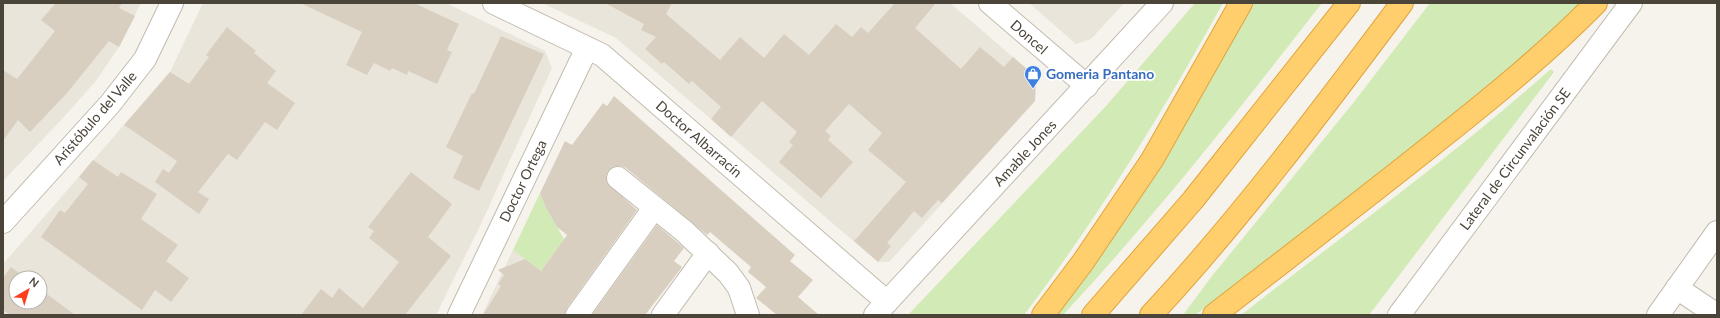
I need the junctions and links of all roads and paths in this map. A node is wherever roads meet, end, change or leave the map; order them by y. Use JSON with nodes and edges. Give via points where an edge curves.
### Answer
{"nodes":[{"id":1,"x":172,"y":3,"type":"edge"},
{"id":2,"x":494,"y":3,"type":"edge"},
{"id":3,"x":990,"y":3,"type":"edge"},
{"id":4,"x":1162,"y":3,"type":"edge"},
{"id":5,"x":1241,"y":3,"type":"edge"},
{"id":6,"x":1349,"y":3,"type":"edge"},
{"id":7,"x":1402,"y":3,"type":"edge"},
{"id":8,"x":1596,"y":3,"type":"edge"},
{"id":9,"x":1631,"y":3,"type":"edge"},
{"id":10,"x":587,"y":48,"type":"junction"},
{"id":11,"x":1087,"y":86,"type":"junction"},
{"id":12,"x":618,"y":178,"type":"dead end"},
{"id":13,"x":654,"y":208,"type":"junction"},
{"id":14,"x":3,"y":222,"type":"edge"},
{"id":15,"x":1717,"y":232,"type":"edge"},
{"id":16,"x":708,"y":252,"type":"junction"},
{"id":17,"x":1677,"y":288,"type":"junction"},
{"id":18,"x":881,"y":309,"type":"edge"},
{"id":19,"x":459,"y":315,"type":"edge"},
{"id":20,"x":577,"y":315,"type":"edge"},
{"id":21,"x":663,"y":315,"type":"edge"},
{"id":22,"x":748,"y":315,"type":"edge"},
{"id":23,"x":1043,"y":315,"type":"edge"},
{"id":24,"x":1093,"y":315,"type":"edge"},
{"id":25,"x":1151,"y":315,"type":"edge"},
{"id":26,"x":1214,"y":315,"type":"edge"},
{"id":27,"x":1399,"y":315,"type":"edge"},
{"id":28,"x":1658,"y":315,"type":"edge"},
{"id":29,"x":1717,"y":315,"type":"edge"}],
"edges":[{"from":1,"to":14,"type":"street","name":"Aristóbulo del Valle","via":[[145,59],[110,104]]},
{"from":2,"to":10,"type":"street","name":"Doctor Albarracín"},
{"from":3,"to":11,"type":"street","name":"Doncel"},
{"from":4,"to":11,"type":"street","name":"Amable Jones"},
{"from":5,"to":23,"type":"highway","via":[[1152,160],[1087,256]]},
{"from":6,"to":24,"type":"highway","via":[[1198,194]]},
{"from":7,"to":25,"type":"highway","via":[[1204,258]]},
{"from":8,"to":26,"type":"highway","via":[[1571,29],[1508,84],[1386,183]]},
{"from":9,"to":27,"type":"street","name":"Lateral de Circunvalación SE"},
{"from":10,"to":18,"type":"street","name":"Doctor Albarracín","via":[[602,55]]},
{"from":10,"to":19,"type":"street","name":"Doctor Ortega"},
{"from":11,"to":18,"type":"street","name":"Amable Jones"},
{"from":12,"to":13,"type":"street"},
{"from":13,"to":16,"type":"street"},
{"from":13,"to":20,"type":"street"},
{"from":15,"to":17,"type":"street"},
{"from":16,"to":21,"type":"street"},
{"from":16,"to":22,"type":"street","via":[[739,288]]},
{"from":17,"to":28,"type":"street"},
{"from":17,"to":29,"type":"street"}]}
